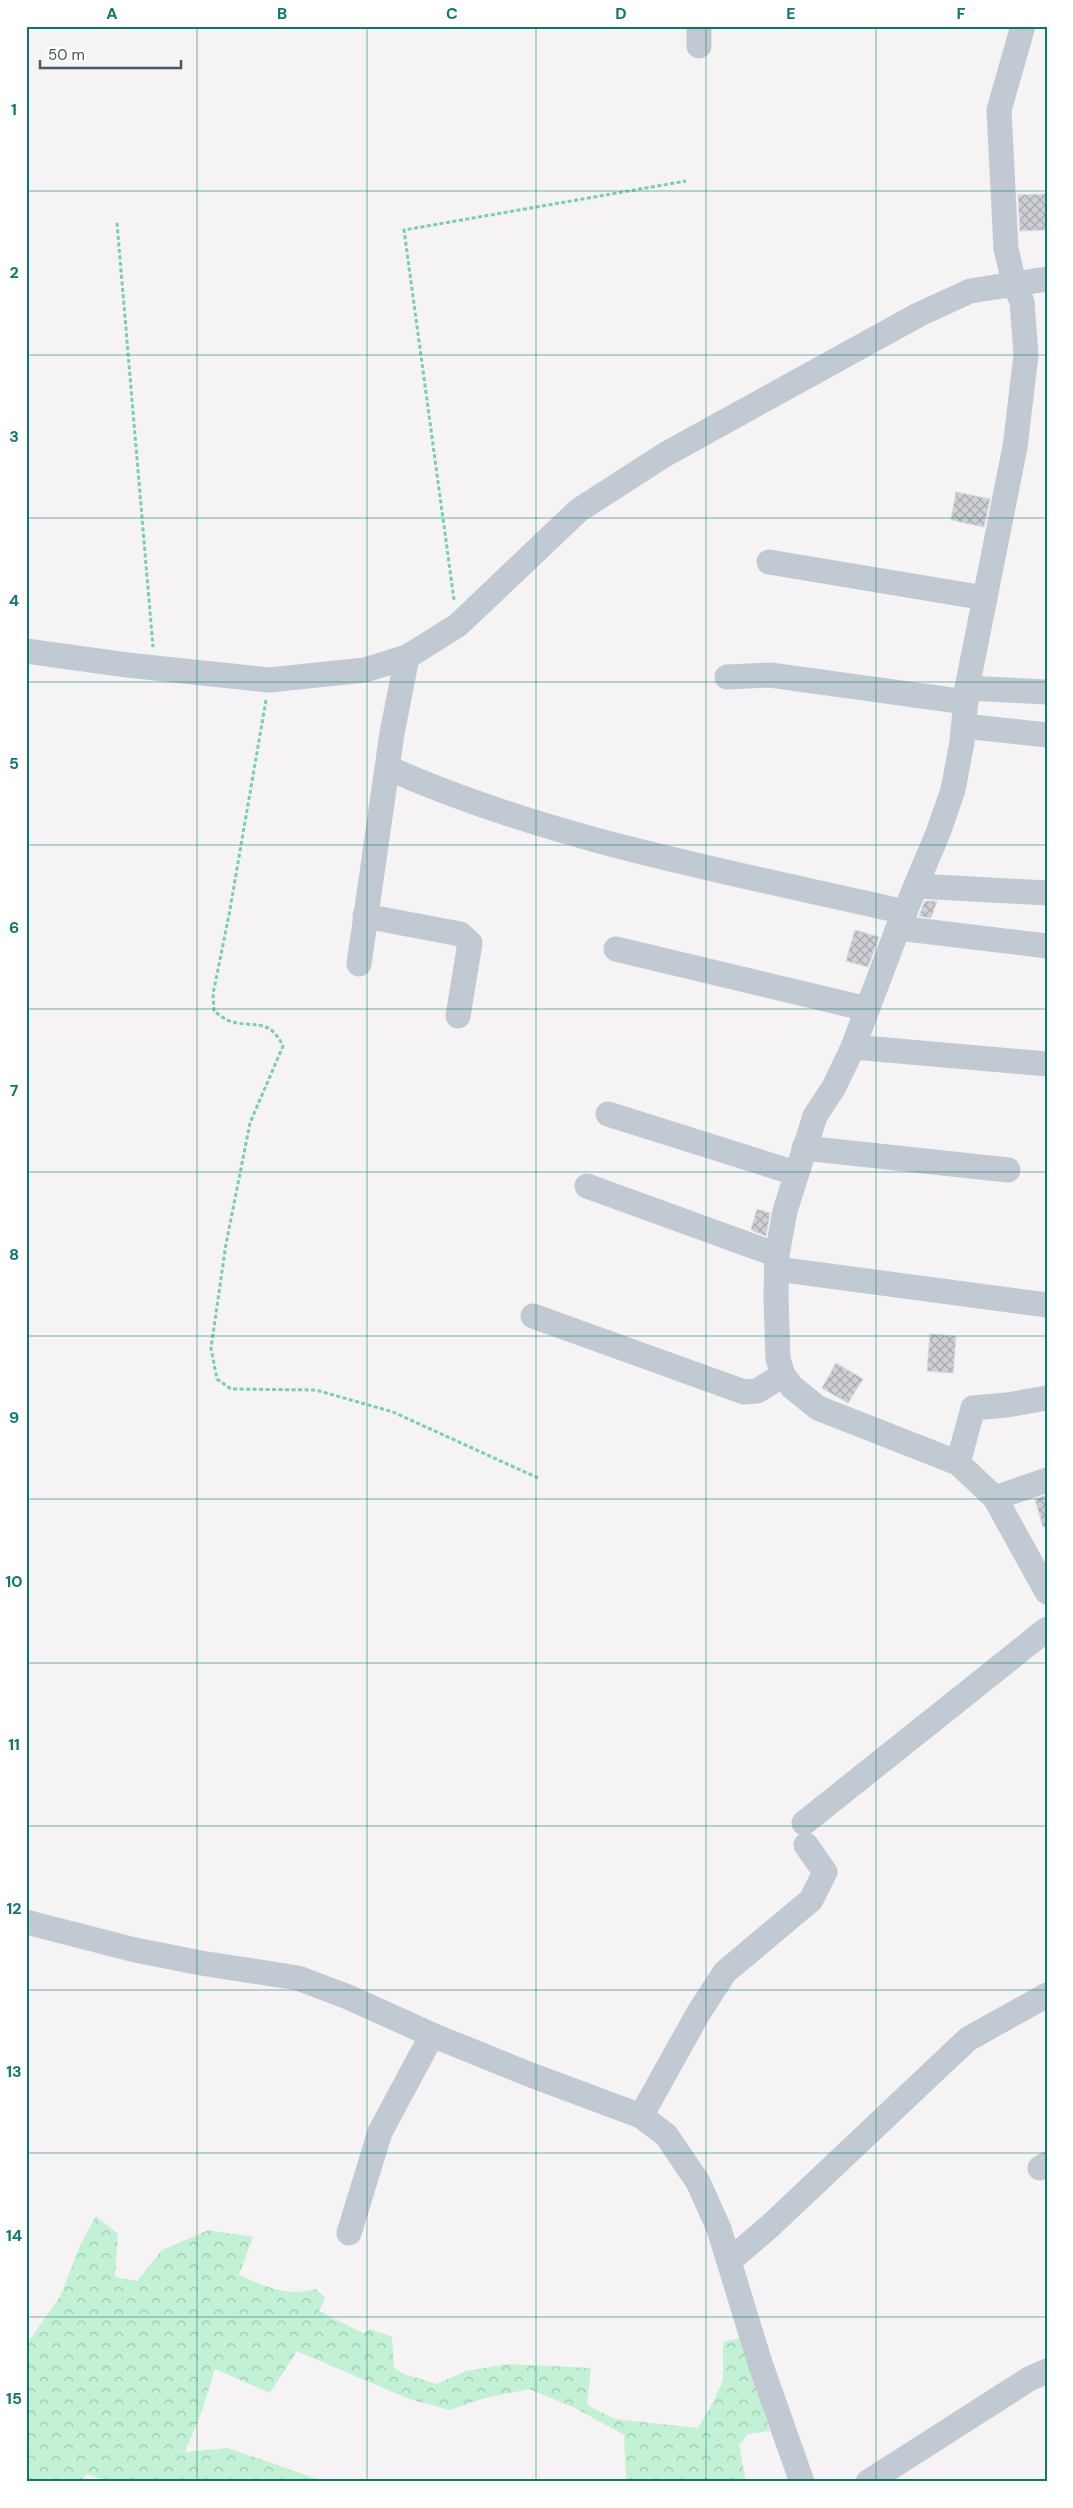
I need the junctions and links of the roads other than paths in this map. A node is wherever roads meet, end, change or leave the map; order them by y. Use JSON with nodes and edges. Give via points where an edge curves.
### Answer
{"nodes":[{"id":1,"x":1023,"y":26,"type":"edge"},
{"id":2,"x":1047,"y":279,"type":"edge"},
{"id":3,"x":1014,"y":283,"type":"junction"},
{"id":4,"x":769,"y":562,"type":"dead end"},
{"id":5,"x":985,"y":598,"type":"junction"},
{"id":6,"x":26,"y":651,"type":"edge"},
{"id":7,"x":407,"y":657,"type":"junction"},
{"id":8,"x":727,"y":677,"type":"dead end"},
{"id":9,"x":1047,"y":692,"type":"edge"},
{"id":10,"x":966,"y":705,"type":"junction"},
{"id":11,"x":1047,"y":735,"type":"edge"},
{"id":12,"x":388,"y":768,"type":"junction"},
{"id":13,"x":917,"y":886,"type":"junction"},
{"id":14,"x":1047,"y":893,"type":"edge"},
{"id":15,"x":365,"y":916,"type":"junction"},
{"id":16,"x":902,"y":920,"type":"junction"},
{"id":17,"x":1047,"y":946,"type":"edge"},
{"id":18,"x":616,"y":949,"type":"dead end"},
{"id":19,"x":359,"y":964,"type":"dead end"},
{"id":20,"x":867,"y":1009,"type":"junction"},
{"id":21,"x":458,"y":1016,"type":"dead end"},
{"id":22,"x":853,"y":1047,"type":"junction"},
{"id":23,"x":1047,"y":1064,"type":"edge"},
{"id":24,"x":608,"y":1114,"type":"dead end"},
{"id":25,"x":804,"y":1148,"type":"junction"},
{"id":26,"x":1008,"y":1170,"type":"dead end"},
{"id":27,"x":796,"y":1173,"type":"junction"},
{"id":28,"x":587,"y":1186,"type":"dead end"},
{"id":29,"x":777,"y":1262,"type":"junction"},
{"id":30,"x":1047,"y":1305,"type":"edge"},
{"id":31,"x":533,"y":1316,"type":"dead end"},
{"id":32,"x":783,"y":1375,"type":"junction"},
{"id":33,"x":1047,"y":1398,"type":"edge"},
{"id":34,"x":958,"y":1463,"type":"junction"},
{"id":35,"x":1047,"y":1480,"type":"edge"},
{"id":36,"x":995,"y":1498,"type":"junction"},
{"id":37,"x":1043,"y":1578,"type":"edge"},
{"id":38,"x":1047,"y":1629,"type":"edge"},
{"id":39,"x":26,"y":1922,"type":"edge"},
{"id":40,"x":1047,"y":1995,"type":"edge"},
{"id":41,"x":432,"y":2036,"type":"junction"},
{"id":42,"x":641,"y":2116,"type":"junction"},
{"id":43,"x":349,"y":2233,"type":"dead end"},
{"id":44,"x":729,"y":2261,"type":"junction"},
{"id":45,"x":1047,"y":2371,"type":"edge"},
{"id":46,"x":802,"y":2482,"type":"edge"},
{"id":47,"x":868,"y":2482,"type":"edge"}],
"edges":[{"from":1,"to":3,"type":"street","via":[[998,110],[1006,249]]},
{"from":2,"to":3,"type":"street"},
{"from":3,"to":5,"type":"street","via":[[1022,302],[1026,355],[1015,447]]},
{"from":3,"to":7,"type":"street","via":[[970,291],[918,314],[666,454],[579,510],[458,625]]},
{"from":4,"to":5,"type":"street"},
{"from":5,"to":10,"type":"street"},
{"from":6,"to":7,"type":"street","via":[[269,680],[364,670]]},
{"from":7,"to":12,"type":"street"},
{"from":8,"to":10,"type":"street","via":[[770,675]]},
{"from":9,"to":10,"type":"street"},
{"from":10,"to":11,"type":"street"},
{"from":10,"to":13,"type":"street","via":[[953,790]]},
{"from":12,"to":15,"type":"street"},
{"from":12,"to":16,"type":"street","via":[[437,790],[537,823]]},
{"from":13,"to":14,"type":"street"},
{"from":13,"to":16,"type":"street"},
{"from":15,"to":19,"type":"street"},
{"from":15,"to":21,"type":"street","via":[[460,934],[470,943]]},
{"from":16,"to":17,"type":"street"},
{"from":16,"to":20,"type":"street"},
{"from":18,"to":20,"type":"street"},
{"from":20,"to":22,"type":"street"},
{"from":22,"to":23,"type":"street"},
{"from":22,"to":25,"type":"street","via":[[834,1087],[815,1116]]},
{"from":24,"to":27,"type":"street"},
{"from":25,"to":26,"type":"street"},
{"from":25,"to":27,"type":"street"},
{"from":27,"to":29,"type":"street","via":[[785,1211]]},
{"from":28,"to":29,"type":"street"},
{"from":29,"to":30,"type":"street"},
{"from":29,"to":32,"type":"street","via":[[778,1358]]},
{"from":31,"to":32,"type":"street","via":[[744,1392],[757,1391]]},
{"from":32,"to":34,"type":"street","via":[[792,1387],[818,1408]]},
{"from":33,"to":34,"type":"street","via":[[973,1408]]},
{"from":34,"to":36,"type":"street"},
{"from":35,"to":36,"type":"street"},
{"from":36,"to":37,"type":"street"},
{"from":38,"to":42,"type":"street","via":[[805,1834],[824,1872],[811,1900],[725,1972]]},
{"from":39,"to":41,"type":"street","via":[[135,1950],[298,1978]]},
{"from":40,"to":44,"type":"street","via":[[968,2040]]},
{"from":41,"to":42,"type":"street"},
{"from":41,"to":43,"type":"street","via":[[380,2132]]},
{"from":42,"to":44,"type":"street","via":[[666,2135],[698,2182]]},
{"from":44,"to":46,"type":"street","via":[[760,2364]]},
{"from":45,"to":47,"type":"street","via":[[1029,2379]]}]}
